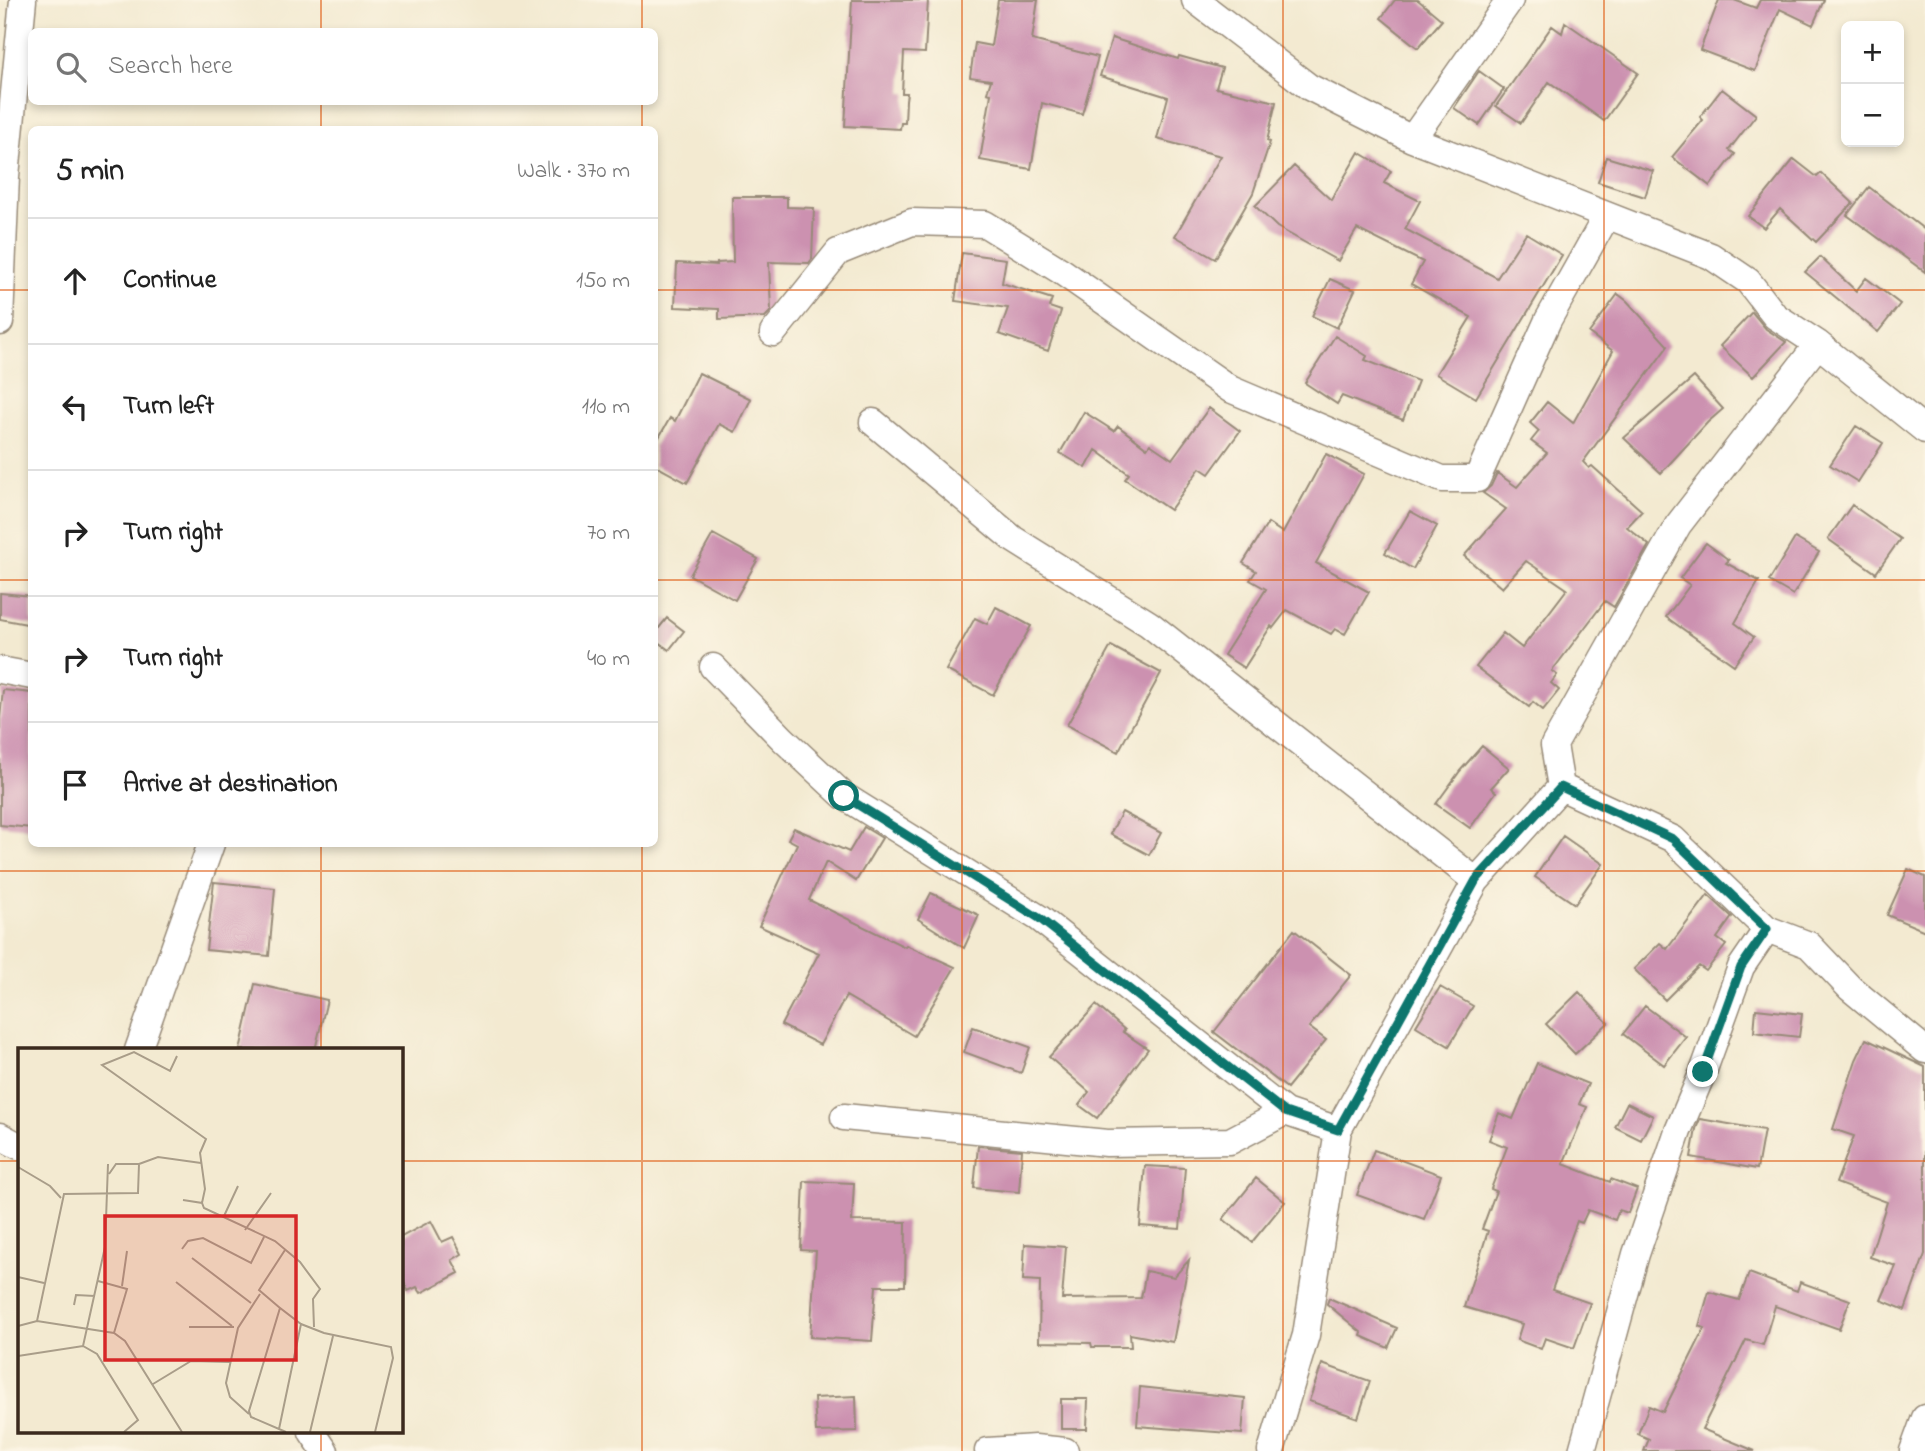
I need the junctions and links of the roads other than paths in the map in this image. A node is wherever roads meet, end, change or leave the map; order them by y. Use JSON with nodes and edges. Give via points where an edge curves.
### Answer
{"nodes":[{"id":1,"x":23,"y":0,"type":"edge"},
{"id":2,"x":1198,"y":0,"type":"edge"},
{"id":3,"x":1510,"y":0,"type":"edge"},
{"id":4,"x":1412,"y":139,"type":"junction"},
{"id":5,"x":1606,"y":217,"type":"junction"},
{"id":6,"x":0,"y":322,"type":"edge"},
{"id":7,"x":773,"y":333,"type":"dead end"},
{"id":8,"x":1818,"y":344,"type":"junction"},
{"id":9,"x":873,"y":422,"type":"dead end"},
{"id":10,"x":1925,"y":430,"type":"edge"},
{"id":11,"x":713,"y":667,"type":"dead end"},
{"id":12,"x":0,"y":670,"type":"edge"},
{"id":13,"x":28,"y":675,"type":"edge"},
{"id":14,"x":1561,"y":787,"type":"junction"},
{"id":15,"x":210,"y":847,"type":"edge"},
{"id":16,"x":1476,"y":880,"type":"junction"},
{"id":17,"x":1767,"y":929,"type":"junction"},
{"id":18,"x":139,"y":1048,"type":"edge"},
{"id":19,"x":1925,"y":1050,"type":"edge"},
{"id":20,"x":1285,"y":1112,"type":"junction"},
{"id":21,"x":844,"y":1117,"type":"dead end"},
{"id":22,"x":1338,"y":1130,"type":"junction"},
{"id":23,"x":0,"y":1136,"type":"edge"},
{"id":24,"x":18,"y":1145,"type":"edge"},
{"id":25,"x":1925,"y":1418,"type":"edge"},
{"id":26,"x":313,"y":1434,"type":"edge"},
{"id":27,"x":325,"y":1451,"type":"edge"},
{"id":28,"x":988,"y":1451,"type":"edge"},
{"id":29,"x":1065,"y":1451,"type":"edge"},
{"id":30,"x":1271,"y":1451,"type":"edge"},
{"id":31,"x":1582,"y":1451,"type":"edge"},
{"id":32,"x":1913,"y":1451,"type":"edge"}],
"edges":[{"from":1,"to":6,"type":"street","via":[[6,176]]},
{"from":2,"to":4,"type":"street","via":[[1309,86]]},
{"from":3,"to":4,"type":"street"},
{"from":4,"to":5,"type":"street"},
{"from":5,"to":7,"type":"street","via":[[1548,320],[1477,479],[1442,479],[1230,389],[1061,271],[985,225],[912,222],[838,252]]},
{"from":5,"to":8,"type":"street","via":[[1711,256],[1748,281],[1775,316]]},
{"from":8,"to":10,"type":"street"},
{"from":8,"to":14,"type":"street","via":[[1678,525],[1555,745]]},
{"from":9,"to":16,"type":"street","via":[[1013,538],[1149,624]]},
{"from":11,"to":20,"type":"street","via":[[844,796],[1039,918]]},
{"from":12,"to":13,"type":"street"},
{"from":14,"to":16,"type":"street"},
{"from":14,"to":17,"type":"street","via":[[1673,839]]},
{"from":15,"to":18,"type":"street"},
{"from":16,"to":22,"type":"street"},
{"from":17,"to":19,"type":"street","via":[[1808,944],[1850,988]]},
{"from":17,"to":31,"type":"street","via":[[1741,967],[1678,1131],[1636,1254]]},
{"from":20,"to":21,"type":"street","via":[[1230,1141],[1107,1143]]},
{"from":20,"to":22,"type":"street"},
{"from":22,"to":30,"type":"street","via":[[1306,1335]]},
{"from":23,"to":24,"type":"street"},
{"from":25,"to":32,"type":"street"},
{"from":26,"to":27,"type":"street"},
{"from":28,"to":29,"type":"street"}]}
